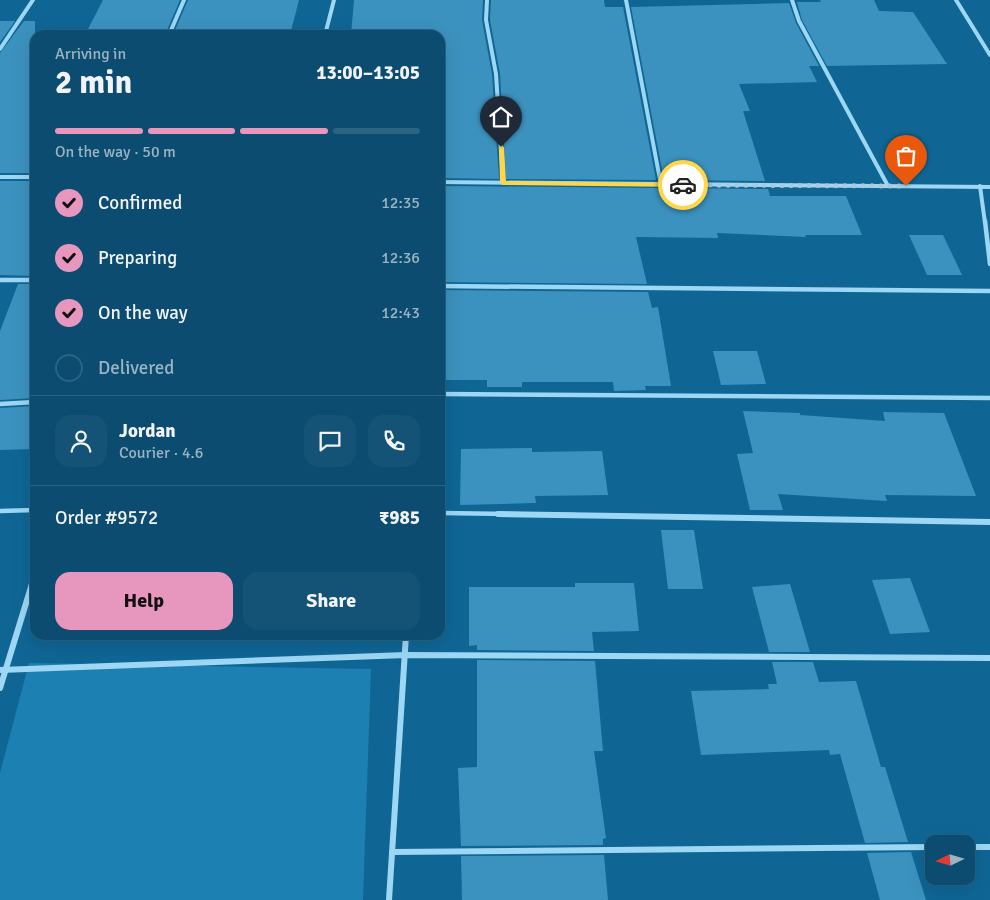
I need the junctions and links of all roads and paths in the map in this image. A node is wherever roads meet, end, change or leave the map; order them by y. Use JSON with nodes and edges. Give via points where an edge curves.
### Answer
{"nodes":[{"id":1,"x":33,"y":0,"type":"edge"},
{"id":2,"x":184,"y":0,"type":"edge"},
{"id":3,"x":334,"y":0,"type":"edge"},
{"id":4,"x":487,"y":0,"type":"edge"},
{"id":5,"x":626,"y":0,"type":"edge"},
{"id":6,"x":792,"y":0,"type":"edge"},
{"id":7,"x":956,"y":0,"type":"edge"},
{"id":8,"x":171,"y":30,"type":"edge"},
{"id":9,"x":326,"y":30,"type":"edge"},
{"id":10,"x":0,"y":50,"type":"edge"},
{"id":11,"x":990,"y":56,"type":"edge"},
{"id":12,"x":0,"y":177,"type":"edge"},
{"id":13,"x":30,"y":177,"type":"edge"},
{"id":14,"x":445,"y":182,"type":"edge"},
{"id":15,"x":503,"y":183,"type":"junction"},
{"id":16,"x":662,"y":184,"type":"junction"},
{"id":17,"x":888,"y":186,"type":"junction"},
{"id":18,"x":980,"y":186,"type":"junction"},
{"id":19,"x":990,"y":187,"type":"edge"},
{"id":20,"x":990,"y":264,"type":"edge"},
{"id":21,"x":0,"y":280,"type":"edge"},
{"id":22,"x":30,"y":280,"type":"edge"},
{"id":23,"x":445,"y":286,"type":"edge"},
{"id":24,"x":990,"y":292,"type":"edge"},
{"id":25,"x":445,"y":394,"type":"edge"},
{"id":26,"x":990,"y":398,"type":"edge"},
{"id":27,"x":30,"y":402,"type":"edge"},
{"id":28,"x":0,"y":404,"type":"edge"},
{"id":29,"x":30,"y":510,"type":"edge"},
{"id":30,"x":0,"y":511,"type":"edge"},
{"id":31,"x":445,"y":512,"type":"edge"},
{"id":32,"x":990,"y":522,"type":"edge"},
{"id":33,"x":30,"y":589,"type":"edge"},
{"id":34,"x":406,"y":640,"type":"edge"},
{"id":35,"x":406,"y":655,"type":"junction"},
{"id":36,"x":990,"y":658,"type":"edge"},
{"id":37,"x":3,"y":670,"type":"edge"},
{"id":38,"x":0,"y":688,"type":"edge"},
{"id":39,"x":925,"y":847,"type":"edge"},
{"id":40,"x":975,"y":847,"type":"edge"},
{"id":41,"x":990,"y":847,"type":"edge"},
{"id":42,"x":392,"y":852,"type":"junction"},
{"id":43,"x":389,"y":900,"type":"edge"}],
"edges":[{"from":1,"to":10,"type":"street"},
{"from":2,"to":8,"type":"street"},
{"from":3,"to":9,"type":"street"},
{"from":4,"to":15,"type":"street","via":[[486,20],[496,74]]},
{"from":5,"to":16,"type":"street"},
{"from":6,"to":17,"type":"street","via":[[799,21]]},
{"from":7,"to":11,"type":"street"},
{"from":12,"to":13,"type":"street"},
{"from":14,"to":15,"type":"street"},
{"from":15,"to":16,"type":"street"},
{"from":16,"to":17,"type":"street"},
{"from":17,"to":18,"type":"street"},
{"from":18,"to":19,"type":"street"},
{"from":18,"to":20,"type":"street"},
{"from":21,"to":22,"type":"street"},
{"from":23,"to":24,"type":"street"},
{"from":25,"to":26,"type":"street"},
{"from":27,"to":28,"type":"street"},
{"from":29,"to":30,"type":"street"},
{"from":31,"to":32,"type":"street"},
{"from":33,"to":37,"type":"street"},
{"from":34,"to":35,"type":"street"},
{"from":35,"to":36,"type":"street"},
{"from":35,"to":37,"type":"street"},
{"from":35,"to":42,"type":"street"},
{"from":37,"to":38,"type":"street"},
{"from":39,"to":42,"type":"street"},
{"from":40,"to":41,"type":"street"},
{"from":42,"to":43,"type":"street"}]}
